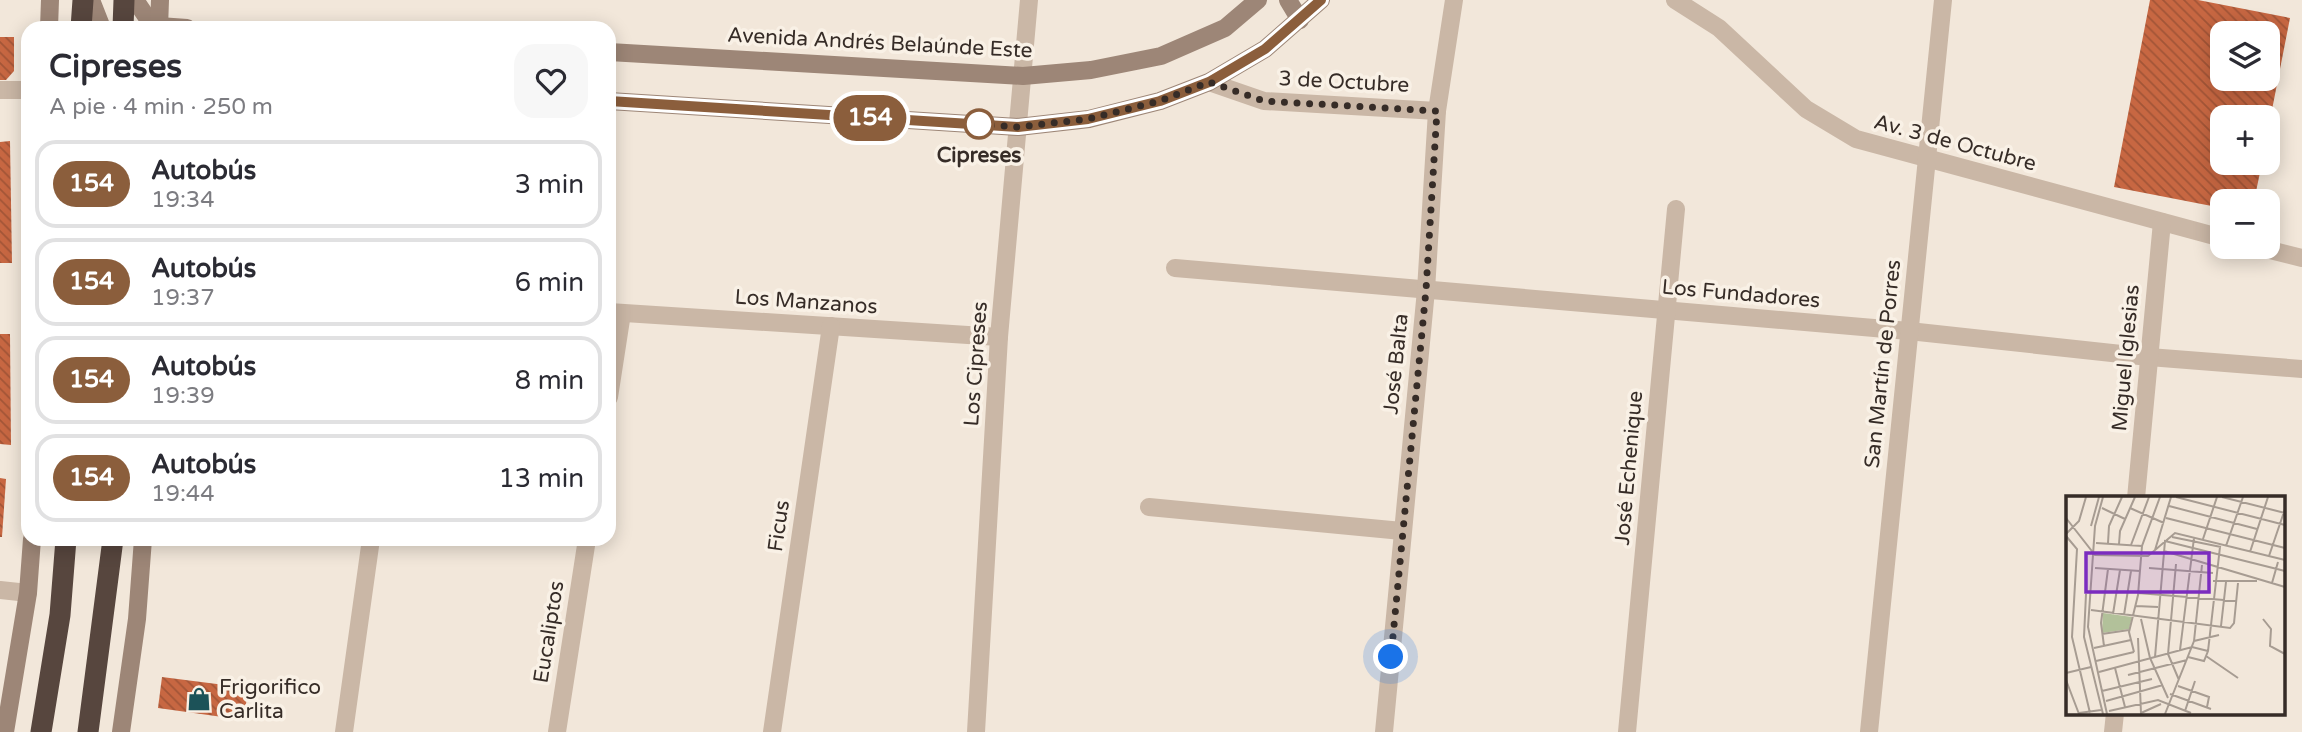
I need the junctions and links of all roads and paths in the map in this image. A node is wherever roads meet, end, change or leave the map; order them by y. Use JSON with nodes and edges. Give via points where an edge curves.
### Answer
{"nodes":[{"id":1,"x":50,"y":0,"type":"edge"},
{"id":2,"x":83,"y":0,"type":"edge"},
{"id":3,"x":92,"y":0,"type":"edge"},
{"id":4,"x":124,"y":0,"type":"edge"},
{"id":5,"x":135,"y":0,"type":"edge"},
{"id":6,"x":160,"y":0,"type":"edge"},
{"id":7,"x":1029,"y":0,"type":"edge"},
{"id":8,"x":1258,"y":0,"type":"edge"},
{"id":9,"x":1288,"y":0,"type":"edge"},
{"id":10,"x":1321,"y":0,"type":"edge"},
{"id":11,"x":1454,"y":0,"type":"edge"},
{"id":12,"x":1675,"y":0,"type":"edge"},
{"id":13,"x":1943,"y":0,"type":"edge"},
{"id":14,"x":1300,"y":20,"type":"junction"},
{"id":15,"x":49,"y":21,"type":"edge"},
{"id":16,"x":82,"y":21,"type":"edge"},
{"id":17,"x":100,"y":21,"type":"edge"},
{"id":18,"x":123,"y":21,"type":"edge"},
{"id":19,"x":152,"y":21,"type":"edge"},
{"id":20,"x":159,"y":21,"type":"edge"},
{"id":21,"x":616,"y":52,"type":"edge"},
{"id":22,"x":1023,"y":76,"type":"junction"},
{"id":23,"x":1209,"y":82,"type":"junction"},
{"id":24,"x":0,"y":90,"type":"edge"},
{"id":25,"x":21,"y":90,"type":"edge"},
{"id":26,"x":616,"y":101,"type":"edge"},
{"id":27,"x":1437,"y":111,"type":"junction"},
{"id":28,"x":1018,"y":127,"type":"junction"},
{"id":29,"x":1926,"y":160,"type":"junction"},
{"id":30,"x":1676,"y":209,"type":"dead end"},
{"id":31,"x":2162,"y":222,"type":"junction"},
{"id":32,"x":2210,"y":235,"type":"edge"},
{"id":33,"x":2280,"y":252,"type":"edge"},
{"id":34,"x":2302,"y":258,"type":"edge"},
{"id":35,"x":1175,"y":268,"type":"dead end"},
{"id":36,"x":1426,"y":290,"type":"junction"},
{"id":37,"x":1667,"y":310,"type":"junction"},
{"id":38,"x":616,"y":312,"type":"edge"},
{"id":39,"x":831,"y":326,"type":"junction"},
{"id":40,"x":1909,"y":331,"type":"junction"},
{"id":41,"x":999,"y":337,"type":"junction"},
{"id":42,"x":2149,"y":357,"type":"junction"},
{"id":43,"x":2302,"y":369,"type":"edge"},
{"id":44,"x":2136,"y":496,"type":"edge"},
{"id":45,"x":1149,"y":507,"type":"dead end"},
{"id":46,"x":1402,"y":531,"type":"junction"},
{"id":47,"x":32,"y":546,"type":"edge"},
{"id":48,"x":65,"y":546,"type":"edge"},
{"id":49,"x":112,"y":546,"type":"edge"},
{"id":50,"x":142,"y":546,"type":"edge"},
{"id":51,"x":370,"y":546,"type":"edge"},
{"id":52,"x":586,"y":546,"type":"edge"},
{"id":53,"x":0,"y":590,"type":"edge"},
{"id":54,"x":29,"y":593,"type":"junction"},
{"id":55,"x":2115,"y":714,"type":"edge"},
{"id":56,"x":5,"y":732,"type":"edge"},
{"id":57,"x":41,"y":732,"type":"edge"},
{"id":58,"x":88,"y":732,"type":"edge"},
{"id":59,"x":121,"y":732,"type":"edge"},
{"id":60,"x":344,"y":732,"type":"edge"},
{"id":61,"x":556,"y":732,"type":"edge"},
{"id":62,"x":772,"y":732,"type":"edge"},
{"id":63,"x":976,"y":732,"type":"edge"},
{"id":64,"x":1384,"y":732,"type":"edge"},
{"id":65,"x":1627,"y":732,"type":"edge"},
{"id":66,"x":1869,"y":732,"type":"edge"},
{"id":67,"x":2113,"y":732,"type":"edge"}],
"edges":[{"from":1,"to":15,"type":"street"},
{"from":2,"to":16,"type":"highway"},
{"from":3,"to":17,"type":"street"},
{"from":4,"to":18,"type":"highway"},
{"from":5,"to":19,"type":"street"},
{"from":6,"to":20,"type":"street"},
{"from":7,"to":22,"type":"street","name":"Los Cipreses"},
{"from":8,"to":22,"type":"street","name":"Avenida Andrés Belaúnde Este","via":[[1225,28],[1161,57]]},
{"from":9,"to":14,"type":"street"},
{"from":10,"to":14,"type":"street"},
{"from":11,"to":27,"type":"street","name":"José Balta"},
{"from":12,"to":29,"type":"street","name":"Av. 3 de Octubre","via":[[1719,28],[1806,109],[1856,139]]},
{"from":13,"to":29,"type":"street","name":"San Martín de Porres"},
{"from":14,"to":23,"type":"street","via":[[1265,49]]},
{"from":21,"to":22,"type":"street","name":"Avenida Andrés Belaúnde Este"},
{"from":22,"to":28,"type":"street","name":"Los Cipreses"},
{"from":23,"to":27,"type":"street","name":"3 de Octubre","via":[[1264,101]]},
{"from":23,"to":28,"type":"street","via":[[1160,101],[1088,119]]},
{"from":24,"to":25,"type":"street"},
{"from":26,"to":28,"type":"street"},
{"from":27,"to":36,"type":"street","name":"José Balta"},
{"from":28,"to":41,"type":"street","name":"Los Cipreses"},
{"from":29,"to":31,"type":"street","name":"Av. 3 de Octubre"},
{"from":29,"to":40,"type":"street","name":"San Martín de Porres"},
{"from":30,"to":37,"type":"street","name":"José Echenique"},
{"from":31,"to":32,"type":"street","name":"Av. 3 de Octubre"},
{"from":31,"to":42,"type":"street","name":"Miguel Iglesias"},
{"from":33,"to":34,"type":"street"},
{"from":35,"to":36,"type":"street","name":"Los Fundadores"},
{"from":36,"to":37,"type":"street","name":"Los Fundadores"},
{"from":36,"to":46,"type":"street","name":"José Balta"},
{"from":37,"to":40,"type":"street","name":"Los Fundadores"},
{"from":37,"to":65,"type":"street","name":"José Echenique"},
{"from":38,"to":39,"type":"street","name":"Los Manzanos"},
{"from":39,"to":41,"type":"street","name":"Los Manzanos"},
{"from":39,"to":62,"type":"street","name":"Ficus"},
{"from":40,"to":42,"type":"street","name":"Los Fundadores"},
{"from":40,"to":66,"type":"street","name":"San Martín de Porres"},
{"from":41,"to":63,"type":"street","name":"Los Cipreses"},
{"from":42,"to":43,"type":"street","name":"Los Fundadores"},
{"from":42,"to":44,"type":"street","name":"Miguel Iglesias"},
{"from":45,"to":46,"type":"street"},
{"from":46,"to":64,"type":"street","name":"José Balta"},
{"from":47,"to":54,"type":"street"},
{"from":48,"to":57,"type":"highway","via":[[60,615]]},
{"from":49,"to":58,"type":"highway"},
{"from":50,"to":59,"type":"street"},
{"from":51,"to":60,"type":"street"},
{"from":52,"to":61,"type":"street","name":"Eucaliptos"},
{"from":53,"to":54,"type":"street"},
{"from":54,"to":56,"type":"street"},
{"from":55,"to":67,"type":"street"}]}
